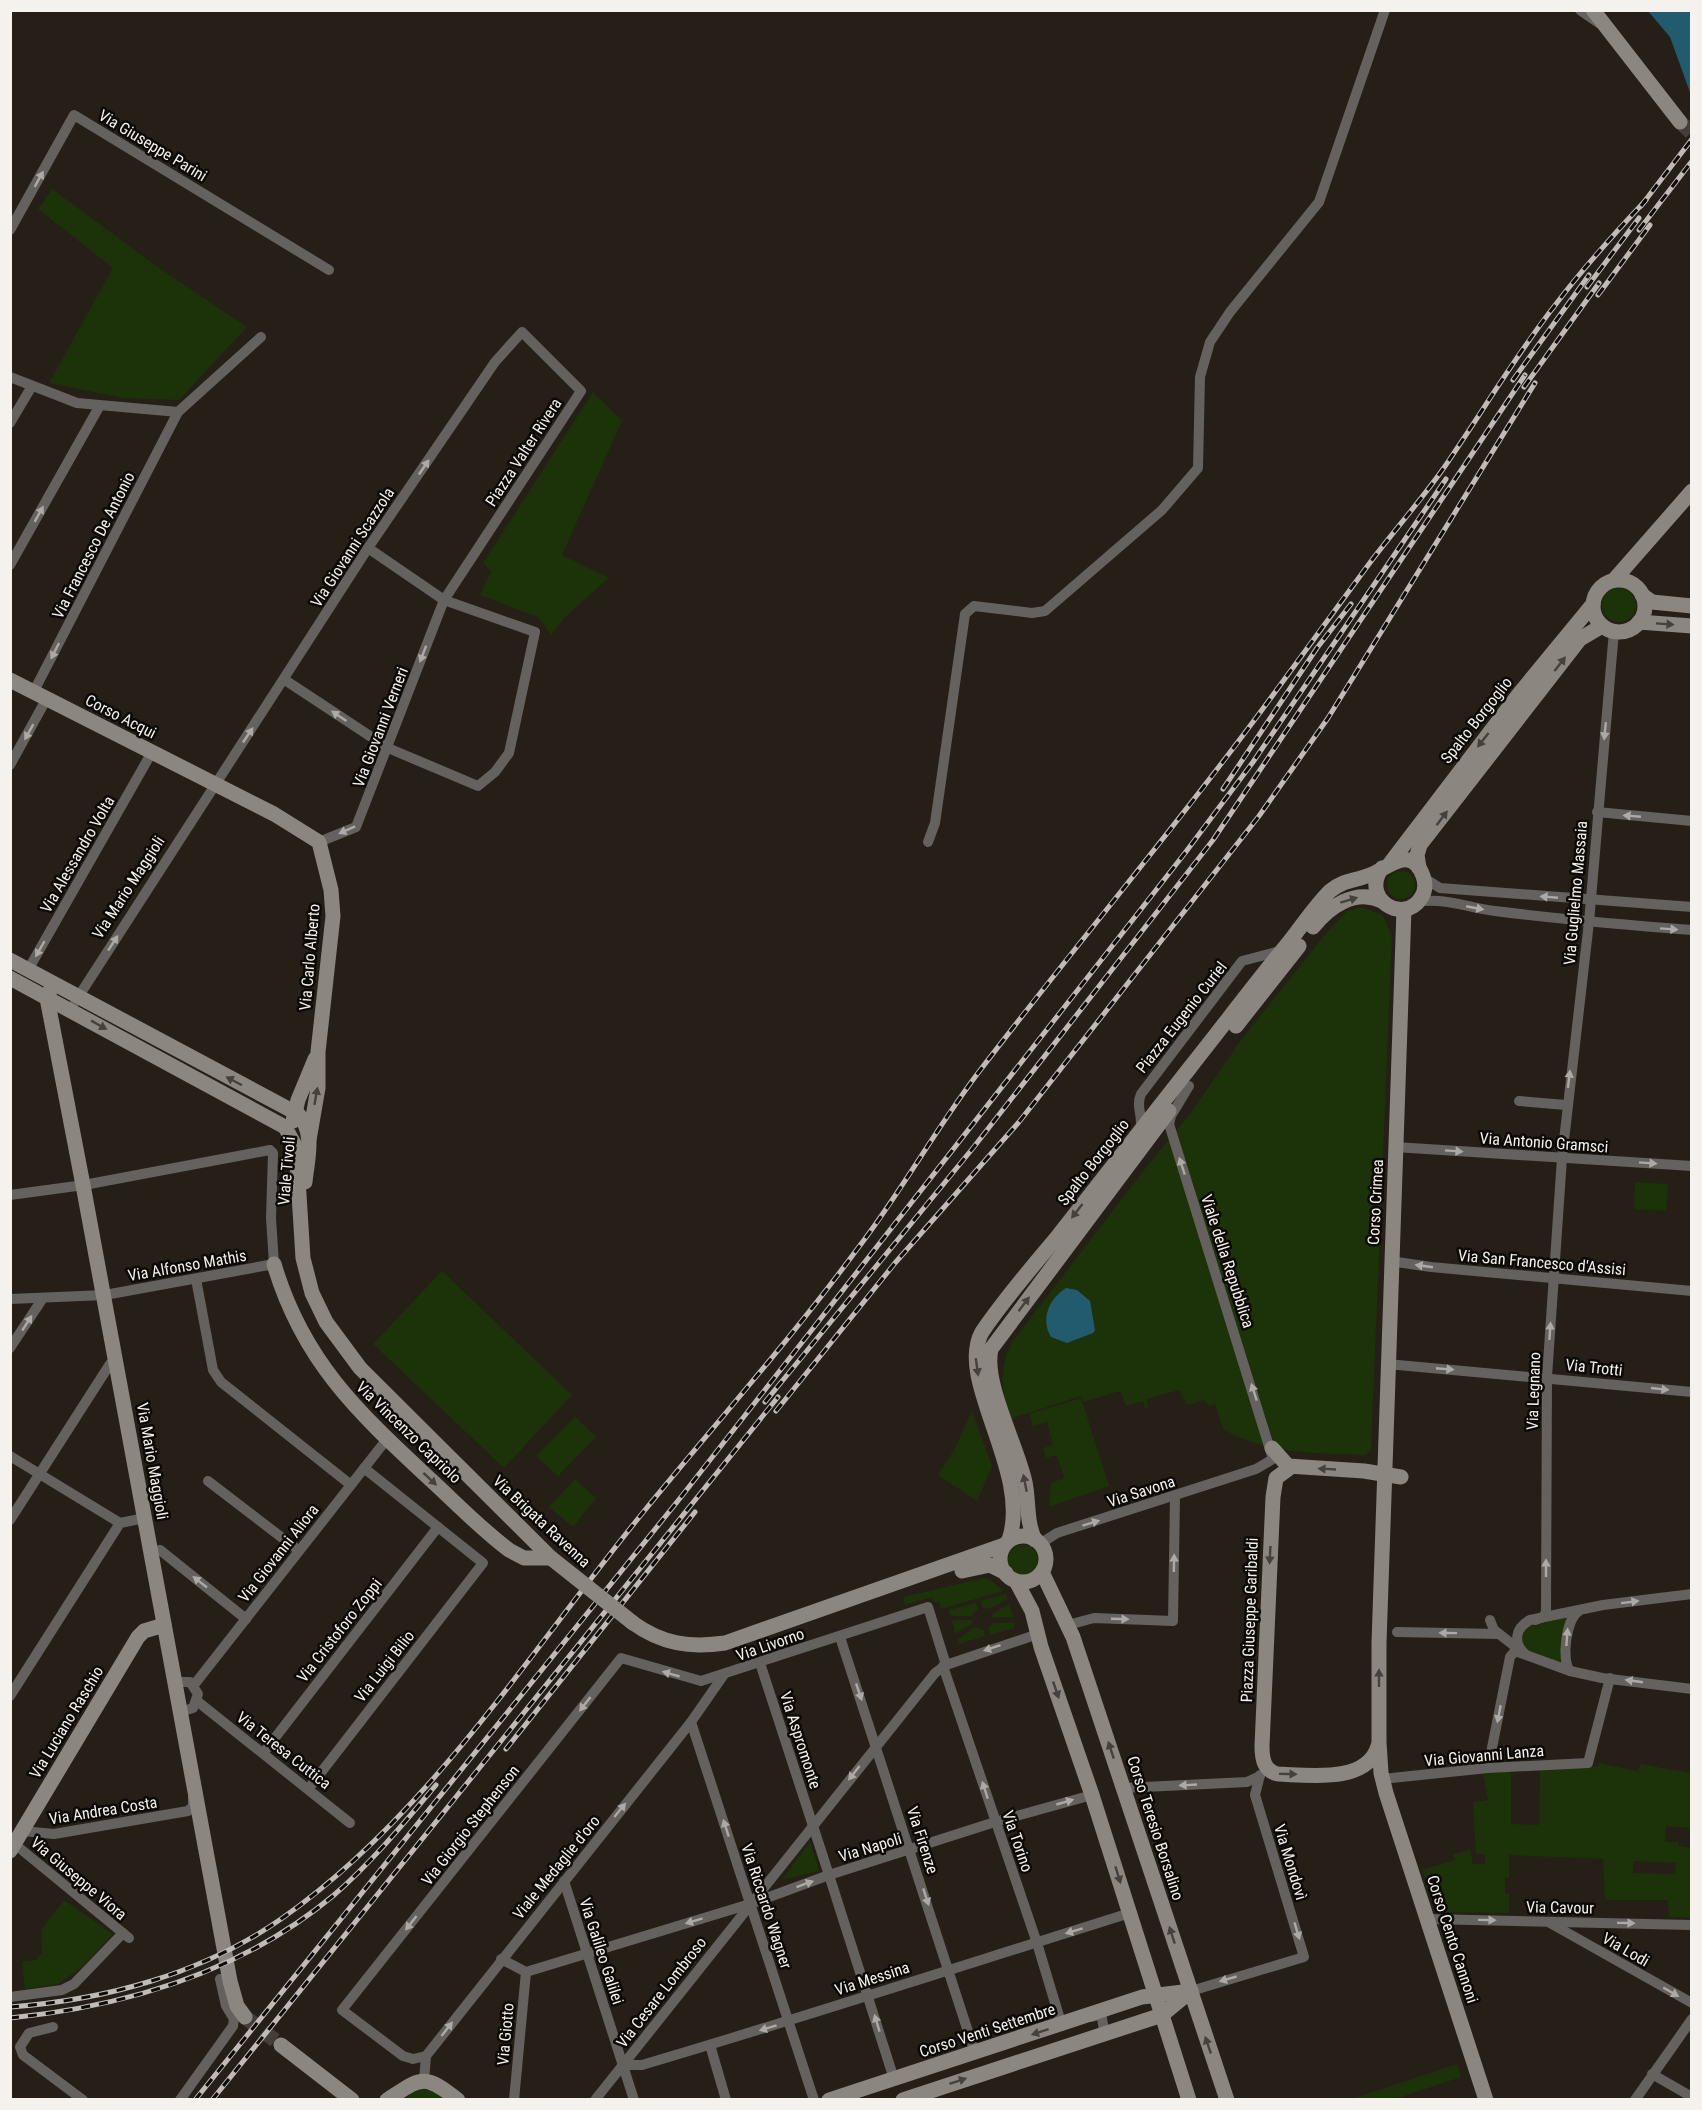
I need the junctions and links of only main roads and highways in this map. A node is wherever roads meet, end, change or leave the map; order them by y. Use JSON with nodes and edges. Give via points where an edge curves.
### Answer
{"nodes":[{"id":1,"x":1593,"y":10,"type":"edge"},
{"id":2,"x":1680,"y":122,"type":"tunnel mouth"},
{"id":3,"x":1691,"y":494,"type":"edge"},
{"id":4,"x":1646,"y":545,"type":"junction"},
{"id":5,"x":1614,"y":580,"type":"junction"},
{"id":6,"x":1639,"y":590,"type":"junction"},
{"id":7,"x":1593,"y":604,"type":"junction"},
{"id":8,"x":1692,"y":606,"type":"edge"},
{"id":9,"x":1639,"y":622,"type":"junction"},
{"id":10,"x":1692,"y":626,"type":"edge"},
{"id":11,"x":1608,"y":628,"type":"junction"},
{"id":12,"x":10,"y":680,"type":"edge"},
{"id":13,"x":320,"y":842,"type":"joint"},
{"id":14,"x":1387,"y":865,"type":"junction"},
{"id":15,"x":1421,"y":873,"type":"junction"},
{"id":16,"x":1382,"y":901,"type":"junction"},
{"id":17,"x":1411,"y":906,"type":"junction"},
{"id":18,"x":10,"y":960,"type":"edge"},
{"id":19,"x":10,"y":978,"type":"edge"},
{"id":20,"x":50,"y":991,"type":"junction"},
{"id":21,"x":74,"y":1004,"type":"junction"},
{"id":22,"x":318,"y":1052,"type":"junction"},
{"id":23,"x":304,"y":1086,"type":"junction"},
{"id":24,"x":265,"y":1098,"type":"junction"},
{"id":25,"x":294,"y":1111,"type":"junction"},
{"id":26,"x":302,"y":1141,"type":"junction"},
{"id":27,"x":300,"y":1218,"type":"joint"},
{"id":28,"x":274,"y":1264,"type":"road end"},
{"id":29,"x":1272,"y":1448,"type":"road end"},
{"id":30,"x":1384,"y":1452,"type":"junction"},
{"id":31,"x":1290,"y":1467,"type":"junction"},
{"id":32,"x":1364,"y":1471,"type":"junction"},
{"id":33,"x":1384,"y":1473,"type":"junction"},
{"id":34,"x":1401,"y":1477,"type":"dead end"},
{"id":35,"x":1007,"y":1543,"type":"junction"},
{"id":36,"x":1039,"y":1545,"type":"junction"},
{"id":37,"x":551,"y":1558,"type":"junction"},
{"id":38,"x":1042,"y":1572,"type":"junction"},
{"id":39,"x":1011,"y":1577,"type":"junction"},
{"id":40,"x":886,"y":1589,"type":"junction"},
{"id":41,"x":164,"y":1625,"type":"junction"},
{"id":42,"x":1378,"y":1737,"type":"junction"},
{"id":43,"x":1345,"y":1773,"type":"junction"},
{"id":44,"x":1383,"y":1785,"type":"junction"},
{"id":45,"x":15,"y":1842,"type":"edge"},
{"id":46,"x":1191,"y":1991,"type":"junction"},
{"id":47,"x":1155,"y":1994,"type":"junction"},
{"id":48,"x":1162,"y":2015,"type":"junction"},
{"id":49,"x":245,"y":2017,"type":"tunnel mouth"},
{"id":50,"x":281,"y":2045,"type":"tunnel mouth"},
{"id":51,"x":352,"y":2100,"type":"edge"},
{"id":52,"x":387,"y":2100,"type":"edge"},
{"id":53,"x":458,"y":2100,"type":"edge"},
{"id":54,"x":829,"y":2100,"type":"edge"},
{"id":55,"x":903,"y":2100,"type":"edge"},
{"id":56,"x":1189,"y":2100,"type":"edge"},
{"id":57,"x":1227,"y":2100,"type":"edge"},
{"id":58,"x":1486,"y":2100,"type":"edge"}],
"edges":[{"from":1,"to":2,"type":"main road"},
{"from":3,"to":4,"type":"main road"},
{"from":4,"to":5,"type":"main road","name":"Spalto Borgoglio"},
{"from":4,"to":6,"type":"main road","via":[[1632,569]]},
{"from":5,"to":6,"type":"main road"},
{"from":5,"to":7,"type":"main road","name":"Spalto Borgoglio","via":[[1597,591]]},
{"from":6,"to":8,"type":"main road","via":[[1652,602]]},
{"from":6,"to":9,"type":"main road","via":[[1644,609]]},
{"from":7,"to":11,"type":"main road","via":[[1597,620]]},
{"from":7,"to":14,"type":"main road","name":"Spalto Borgoglio","one_way":true},
{"from":9,"to":10,"type":"main road","name":"Spalto Borgoglio","one_way":true},
{"from":9,"to":11,"type":"main road","name":"Spalto Borgoglio","via":[[1628,630]]},
{"from":15,"to":11,"type":"main road","name":"Spalto Borgoglio","one_way":true,"via":[[1417,855],[1420,845],[1580,639]]},
{"from":12,"to":13,"type":"main road","name":"Corso Acqui","via":[[274,814]]},
{"from":13,"to":22,"type":"main road","name":"Via Carlo Alberto","via":[[333,909]]},
{"from":14,"to":15,"type":"main road","via":[[1407,861]]},
{"from":14,"to":16,"type":"main road","via":[[1376,884]]},
{"from":14,"to":35,"type":"main road","name":"Spalto Borgoglio","one_way":true,"via":[[1334,888],[1272,955],[978,1339],[976,1367],[1012,1491],[1013,1523]]},
{"from":15,"to":17,"type":"main road","via":[[1425,889]]},
{"from":16,"to":17,"type":"main road","via":[[1392,908]]},
{"from":36,"to":16,"type":"main road","name":"Spalto Borgoglio","one_way":true,"via":[[1030,1525],[1023,1476],[992,1375],[991,1348],[1189,1086],[1330,908],[1359,897]]},
{"from":17,"to":30,"type":"main road","name":"Corso Crimea","via":[[1395,1147]]},
{"from":18,"to":20,"type":"main road","via":[[28,970]]},
{"from":19,"to":20,"type":"main road"},
{"from":20,"to":21,"type":"main road","name":"Viale Tivoli"},
{"from":20,"to":41,"type":"main road","name":"Via Mario Maggioli"},
{"from":24,"to":21,"type":"main road","name":"Viale Tivoli","one_way":true},
{"from":21,"to":26,"type":"main road","name":"Viale Tivoli","one_way":true,"via":[[285,1127]]},
{"from":22,"to":23,"type":"main road"},
{"from":26,"to":22,"type":"main road","one_way":true,"via":[[319,1072]]},
{"from":23,"to":24,"type":"main road","via":[[290,1101]]},
{"from":23,"to":25,"type":"main road"},
{"from":24,"to":25,"type":"main road","name":"Viale Tivoli"},
{"from":25,"to":26,"type":"main road"},
{"from":26,"to":27,"type":"main road","name":"Viale Tivoli"},
{"from":27,"to":37,"type":"main road","name":"Via Brigata Ravenna","via":[[310,1287],[320,1313],[339,1342],[428,1437]]},
{"from":28,"to":37,"type":"main road","name":"Via Vincenzo Capriolo","one_way":true,"via":[[289,1309],[307,1345],[345,1395],[387,1439],[509,1550],[524,1558]]},
{"from":29,"to":31,"type":"main road"},
{"from":30,"to":32,"type":"main road","via":[[1379,1464]]},
{"from":30,"to":33,"type":"main road","name":"Corso Crimea"},
{"from":32,"to":31,"type":"main road","one_way":true},
{"from":31,"to":43,"type":"main road","name":"Piazza Giuseppe Garibaldi","one_way":true,"via":[[1276,1478],[1273,1497],[1262,1746],[1265,1765],[1272,1773]]},
{"from":32,"to":33,"type":"main road"},
{"from":33,"to":34,"type":"main road"},
{"from":42,"to":33,"type":"main road","name":"Corso Crimea","one_way":true,"via":[[1389,1631]]},
{"from":35,"to":36,"type":"main road","via":[[1022,1537]]},
{"from":35,"to":39,"type":"main road","via":[[1000,1563]]},
{"from":35,"to":40,"type":"main road","name":"Via Brigata Ravenna"},
{"from":36,"to":38,"type":"main road","via":[[1045,1563]]},
{"from":37,"to":40,"type":"main road","name":"Via Brigata Ravenna","bridge":true,"via":[[633,1623],[668,1642],[696,1646],[745,1637]]},
{"from":38,"to":39,"type":"main road","via":[[1033,1580]]},
{"from":46,"to":38,"type":"main road","name":"Corso Teresio Borsalino","one_way":true,"via":[[1068,1625]]},
{"from":39,"to":40,"type":"main road","name":"Via Brigata Ravenna","via":[[985,1565]]},
{"from":39,"to":47,"type":"main road","one_way":true,"via":[[1030,1605]]},
{"from":41,"to":45,"type":"main road","name":"Via Luciano Raschio","via":[[138,1637]]},
{"from":41,"to":49,"type":"main road","name":"Via Mario Maggioli","via":[[233,1995]]},
{"from":42,"to":43,"type":"main road","name":"Piazza Giuseppe Garibaldi","via":[[1371,1761]]},
{"from":42,"to":44,"type":"main road"},
{"from":43,"to":44,"type":"main road","via":[[1372,1774]]},
{"from":44,"to":58,"type":"main road","name":"Corso Cento Cannoni"},
{"from":46,"to":47,"type":"main road","name":"Corso Venti Settembre"},
{"from":46,"to":48,"type":"main road"},
{"from":57,"to":46,"type":"main road","name":"Corso Teresio Borsalino","one_way":true},
{"from":47,"to":48,"type":"main road"},
{"from":47,"to":54,"type":"main road","name":"Corso Venti Settembre","one_way":true},
{"from":55,"to":48,"type":"main road","one_way":true},
{"from":48,"to":56,"type":"main road"},
{"from":50,"to":51,"type":"main road"},
{"from":52,"to":53,"type":"main road","via":[[402,2087],[424,2080]]}]}
